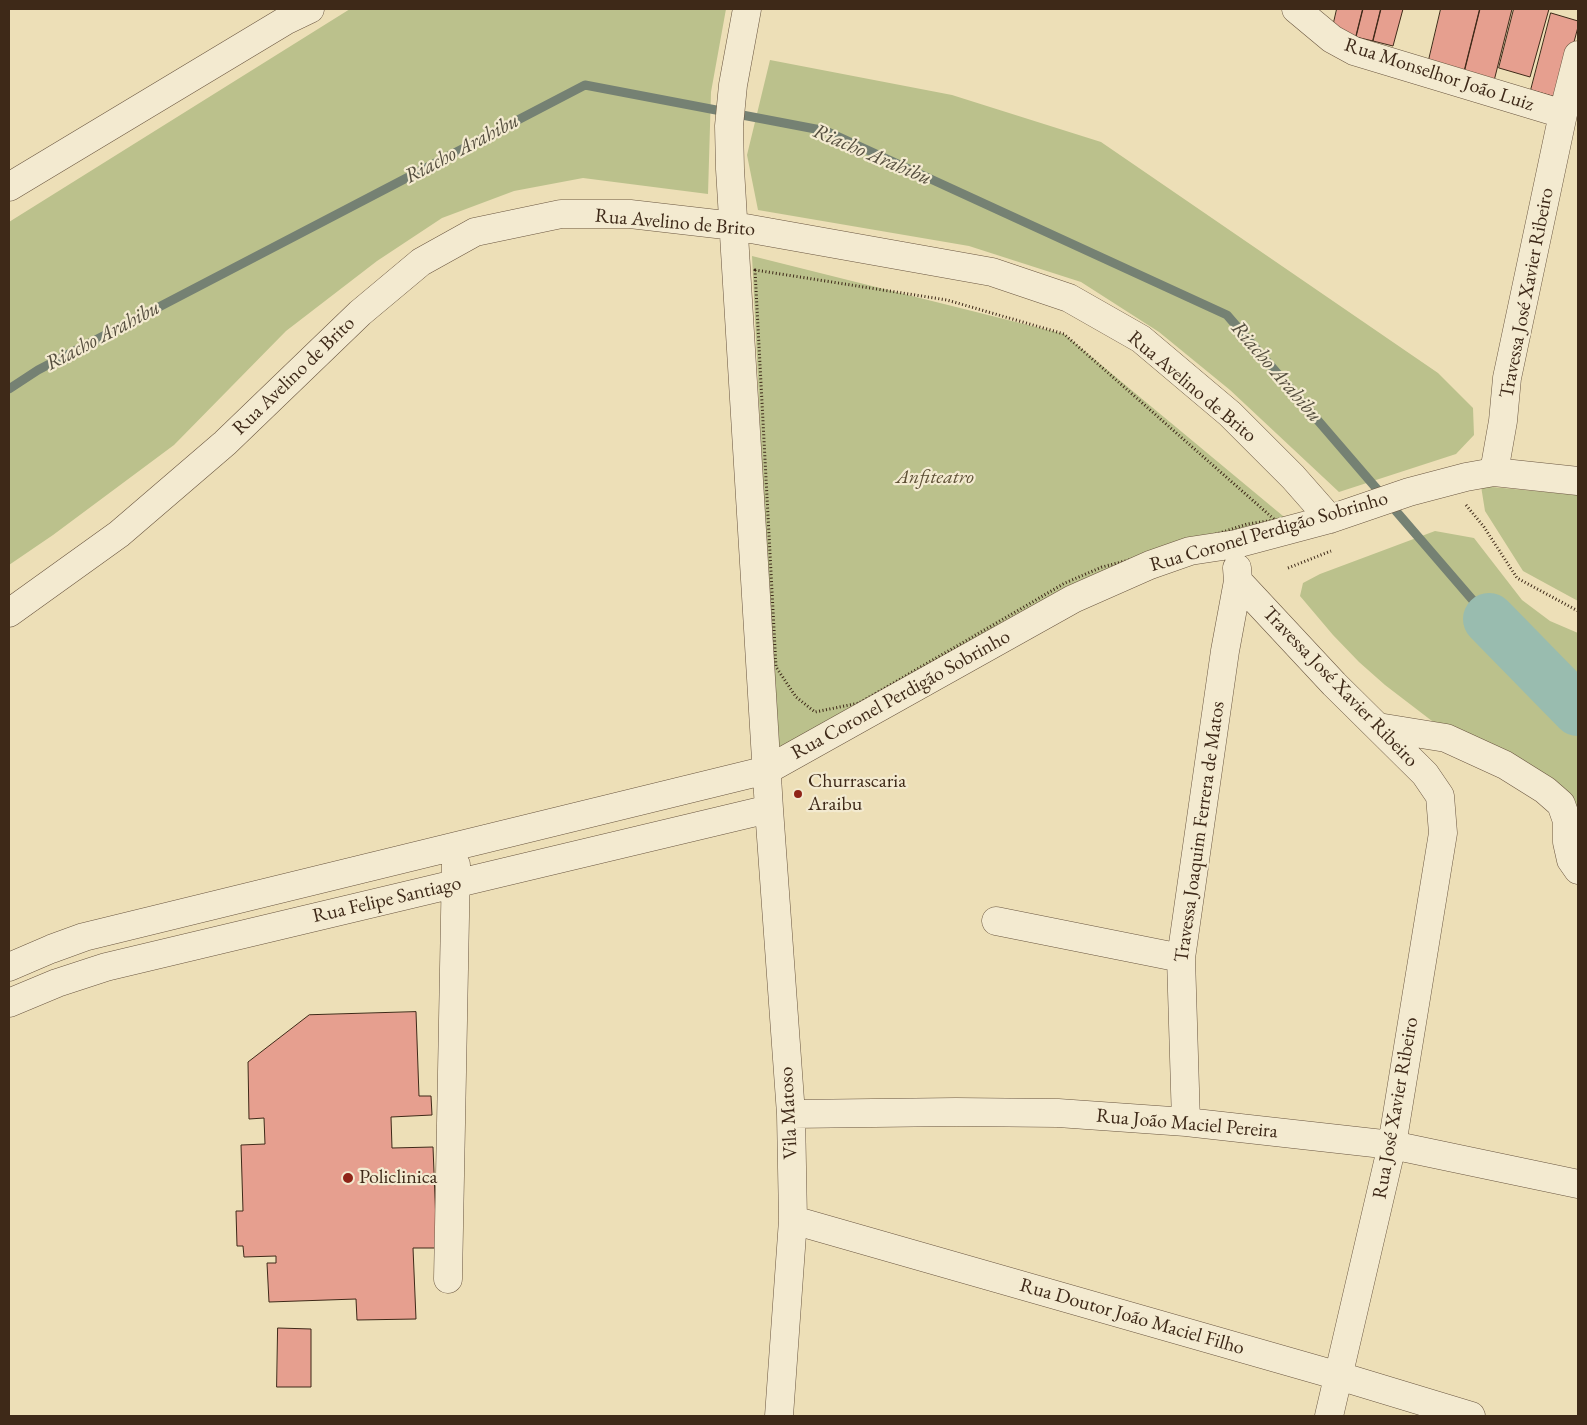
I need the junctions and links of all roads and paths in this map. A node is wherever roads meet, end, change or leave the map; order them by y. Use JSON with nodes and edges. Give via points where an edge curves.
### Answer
{"nodes":[{"id":1,"x":310,"y":9,"type":"edge"},
{"id":2,"x":747,"y":9,"type":"edge"},
{"id":3,"x":1296,"y":9,"type":"edge"},
{"id":4,"x":291,"y":15,"type":"edge"},
{"id":5,"x":1578,"y":55,"type":"edge"},
{"id":6,"x":1563,"y":114,"type":"junction"},
{"id":7,"x":9,"y":187,"type":"edge"},
{"id":8,"x":734,"y":226,"type":"junction"},
{"id":9,"x":755,"y":270,"type":"joint"},
{"id":10,"x":1494,"y":472,"type":"junction"},
{"id":11,"x":1578,"y":481,"type":"edge"},
{"id":12,"x":1465,"y":504,"type":"dead end"},
{"id":13,"x":1330,"y":519,"type":"junction"},
{"id":14,"x":1236,"y":544,"type":"junction"},
{"id":15,"x":1334,"y":550,"type":"dead end"},
{"id":16,"x":1288,"y":568,"type":"dead end"},
{"id":17,"x":1238,"y":581,"type":"junction"},
{"id":18,"x":1578,"y":611,"type":"edge"},
{"id":19,"x":9,"y":613,"type":"edge"},
{"id":20,"x":1378,"y":728,"type":"junction"},
{"id":21,"x":767,"y":770,"type":"junction"},
{"id":22,"x":1440,"y":796,"type":"joint"},
{"id":23,"x":770,"y":809,"type":"junction"},
{"id":24,"x":456,"y":846,"type":"junction"},
{"id":25,"x":1578,"y":870,"type":"edge"},
{"id":26,"x":456,"y":884,"type":"junction"},
{"id":27,"x":260,"y":894,"type":"junction"},
{"id":28,"x":996,"y":921,"type":"dead end"},
{"id":29,"x":269,"y":928,"type":"junction"},
{"id":30,"x":1181,"y":958,"type":"junction"},
{"id":31,"x":9,"y":967,"type":"edge"},
{"id":32,"x":9,"y":1003,"type":"edge"},
{"id":33,"x":791,"y":1114,"type":"junction"},
{"id":34,"x":1186,"y":1122,"type":"junction"},
{"id":35,"x":1392,"y":1145,"type":"junction"},
{"id":36,"x":1578,"y":1184,"type":"edge"},
{"id":37,"x":793,"y":1220,"type":"junction"},
{"id":38,"x":448,"y":1279,"type":"dead end"},
{"id":39,"x":1339,"y":1376,"type":"junction"},
{"id":40,"x":779,"y":1416,"type":"edge"},
{"id":41,"x":1329,"y":1416,"type":"edge"},
{"id":42,"x":1471,"y":1416,"type":"edge"}],
"edges":[{"from":1,"to":4,"type":"street"},
{"from":2,"to":8,"type":"street","name":"Vila Matoso","via":[[729,126]]},
{"from":3,"to":6,"type":"street","name":"Rua Monselhor João Luiz","via":[[1332,39],[1354,52]]},
{"from":4,"to":7,"type":"street"},
{"from":5,"to":6,"type":"street","name":"Travessa José Xavier Ribeiro"},
{"from":6,"to":10,"type":"street","name":"Travessa José Xavier Ribeiro","via":[[1507,378]]},
{"from":8,"to":13,"type":"street","name":"Rua Avelino de Brito","via":[[992,272],[1069,298],[1141,339],[1223,408],[1293,477]]},
{"from":8,"to":19,"type":"street","name":"Rua Avelino de Brito","via":[[630,214],[562,214],[475,232],[421,262],[360,313],[225,444],[119,534]]},
{"from":8,"to":21,"type":"street","name":"Vila Matoso"},
{"from":9,"to":9,"type":"path","via":[[776,667],[796,697],[815,712],[859,703],[1066,584],[1102,567],[1247,524],[1276,520],[1064,334],[947,300]]},
{"from":10,"to":11,"type":"street","name":"Rua Coronel Perdigão Sobrinho"},
{"from":10,"to":13,"type":"street","name":"Rua Coronel Perdigão Sobrinho","via":[[1409,492]]},
{"from":12,"to":18,"type":"path","via":[[1517,578]]},
{"from":13,"to":14,"type":"street","name":"Rua Coronel Perdigão Sobrinho"},
{"from":14,"to":17,"type":"street","name":"Travessa Joaquim Ferrera de Matos"},
{"from":14,"to":21,"type":"street","name":"Rua Coronel Perdigão Sobrinho","via":[[1190,551],[1150,564],[1073,599]]},
{"from":15,"to":16,"type":"path"},
{"from":17,"to":20,"type":"street","name":"Travessa José Xavier Ribeiro"},
{"from":17,"to":30,"type":"street","name":"Travessa Joaquim Ferrera de Matos"},
{"from":20,"to":22,"type":"street","name":"Travessa José Xavier Ribeiro","via":[[1425,774]]},
{"from":20,"to":25,"type":"street","via":[[1446,738],[1505,765],[1545,790],[1561,804],[1567,821],[1571,860]]},
{"from":21,"to":23,"type":"street","name":"Vila Matoso"},
{"from":21,"to":24,"type":"street","name":"Rua Felipe Santiago"},
{"from":22,"to":35,"type":"street","name":"Rua José Xavier Ribeiro","via":[[1443,832]]},
{"from":23,"to":26,"type":"street","name":"Rua Felipe Santiago"},
{"from":23,"to":33,"type":"street","name":"Vila Matoso"},
{"from":24,"to":26,"type":"street"},
{"from":24,"to":27,"type":"street","name":"Rua Felipe Santiago"},
{"from":26,"to":29,"type":"street","name":"Rua Felipe Santiago"},
{"from":26,"to":38,"type":"street"},
{"from":27,"to":29,"type":"street"},
{"from":27,"to":31,"type":"street","name":"Rua Felipe Santiago","via":[[84,937]]},
{"from":28,"to":30,"type":"street"},
{"from":29,"to":32,"type":"street","name":"Rua Felipe Santiago","via":[[106,967]]},
{"from":30,"to":34,"type":"street","name":"Travessa Joaquim Ferrera de Matos"},
{"from":33,"to":34,"type":"street","name":"Rua João Maciel Pereira","via":[[1058,1113]]},
{"from":33,"to":37,"type":"street","name":"Vila Matoso"},
{"from":34,"to":35,"type":"street","name":"Rua João Maciel Pereira"},
{"from":35,"to":36,"type":"street","name":"Rua João Maciel Pereira"},
{"from":35,"to":39,"type":"street","name":"Rua José Xavier Ribeiro"},
{"from":37,"to":39,"type":"street","name":"Rua Doutor João Maciel Filho"},
{"from":37,"to":40,"type":"street","name":"Vila Matoso"},
{"from":39,"to":41,"type":"street","name":"Rua José Xavier Ribeiro"},
{"from":39,"to":42,"type":"street","name":"Rua Doutor João Maciel Filho"}]}
